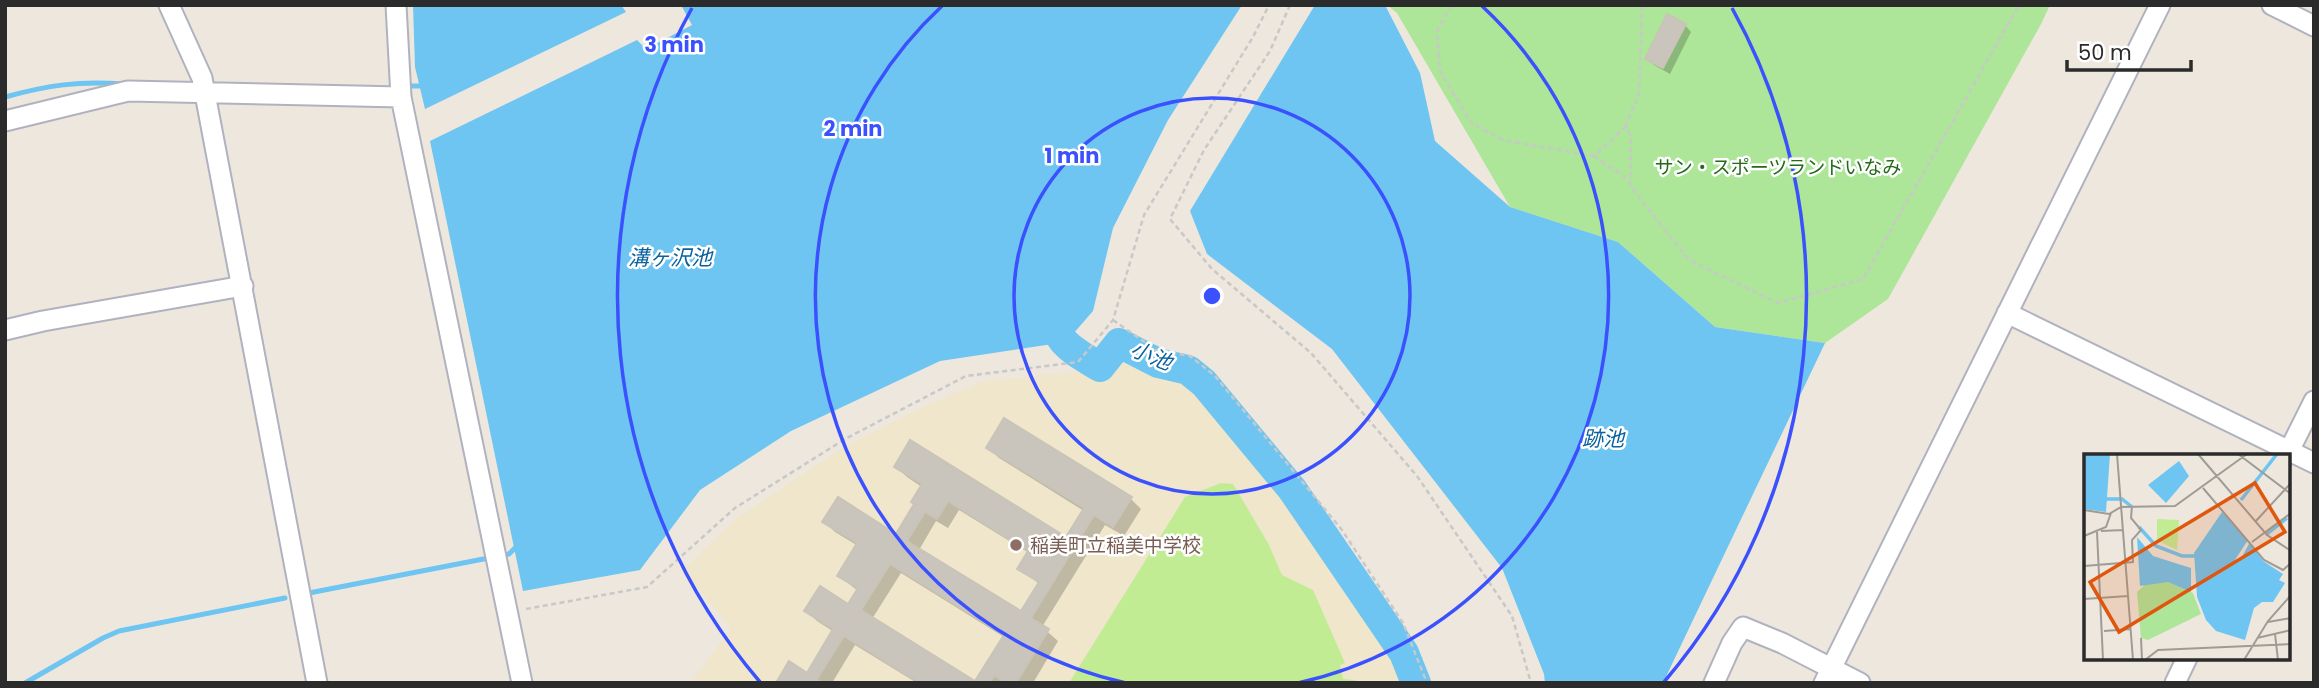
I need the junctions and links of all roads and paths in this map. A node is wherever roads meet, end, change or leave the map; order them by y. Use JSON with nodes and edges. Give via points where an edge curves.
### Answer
{"nodes":[{"id":1,"x":169,"y":5,"type":"edge"},
{"id":2,"x":396,"y":5,"type":"edge"},
{"id":3,"x":1269,"y":5,"type":"edge"},
{"id":4,"x":1290,"y":5,"type":"edge"},
{"id":5,"x":1451,"y":5,"type":"edge"},
{"id":6,"x":1642,"y":5,"type":"edge"},
{"id":7,"x":2019,"y":5,"type":"edge"},
{"id":8,"x":2160,"y":5,"type":"edge"},
{"id":9,"x":2272,"y":5,"type":"edge"},
{"id":10,"x":2314,"y":26,"type":"edge"},
{"id":11,"x":205,"y":94,"type":"junction"},
{"id":12,"x":401,"y":97,"type":"junction"},
{"id":13,"x":5,"y":121,"type":"edge"},
{"id":14,"x":1625,"y":127,"type":"junction"},
{"id":15,"x":1594,"y":156,"type":"junction"},
{"id":16,"x":1629,"y":180,"type":"junction"},
{"id":17,"x":243,"y":286,"type":"junction"},
{"id":18,"x":2007,"y":313,"type":"junction"},
{"id":19,"x":1113,"y":320,"type":"junction"},
{"id":20,"x":5,"y":330,"type":"edge"},
{"id":21,"x":2314,"y":401,"type":"edge"},
{"id":22,"x":2288,"y":453,"type":"edge"},
{"id":23,"x":2291,"y":454,"type":"edge"},
{"id":24,"x":2314,"y":464,"type":"edge"},
{"id":25,"x":509,"y":612,"type":"junction"},
{"id":26,"x":2186,"y":660,"type":"edge"},
{"id":27,"x":1828,"y":676,"type":"edge"},
{"id":28,"x":317,"y":683,"type":"edge"},
{"id":29,"x":522,"y":683,"type":"edge"},
{"id":30,"x":1427,"y":683,"type":"edge"},
{"id":31,"x":1531,"y":683,"type":"edge"},
{"id":32,"x":1714,"y":683,"type":"edge"},
{"id":33,"x":1860,"y":683,"type":"edge"},
{"id":34,"x":2175,"y":683,"type":"edge"}],
"edges":[{"from":1,"to":11,"type":"street"},
{"from":2,"to":12,"type":"street"},
{"from":3,"to":19,"type":"path","via":[[1144,215]]},
{"from":4,"to":31,"type":"path","via":[[1270,51],[1205,150],[1170,219],[1212,269],[1311,353],[1417,476],[1512,616]]},
{"from":5,"to":15,"type":"path","via":[[1437,31],[1440,71],[1471,123],[1503,140]]},
{"from":6,"to":14,"type":"path","via":[[1639,94]]},
{"from":7,"to":16,"type":"path","via":[[1863,279],[1778,303],[1689,260]]},
{"from":8,"to":18,"type":"street"},
{"from":9,"to":10,"type":"street"},
{"from":11,"to":12,"type":"street"},
{"from":11,"to":13,"type":"street","via":[[128,91]]},
{"from":11,"to":17,"type":"street"},
{"from":12,"to":25,"type":"street"},
{"from":14,"to":15,"type":"path"},
{"from":14,"to":16,"type":"path","via":[[1631,136]]},
{"from":15,"to":16,"type":"path"},
{"from":17,"to":20,"type":"street"},
{"from":17,"to":28,"type":"street"},
{"from":18,"to":22,"type":"street"},
{"from":18,"to":27,"type":"street"},
{"from":19,"to":25,"type":"path","via":[[1078,362],[967,376],[845,439],[735,508],[647,587]]},
{"from":19,"to":30,"type":"path","via":[[1156,350],[1190,356],[1215,376],[1342,530],[1403,623]]},
{"from":21,"to":22,"type":"street"},
{"from":23,"to":24,"type":"street"},
{"from":25,"to":29,"type":"street"},
{"from":26,"to":34,"type":"street"},
{"from":27,"to":32,"type":"street","via":[[1782,643],[1743,627]]},
{"from":27,"to":33,"type":"street"}]}
